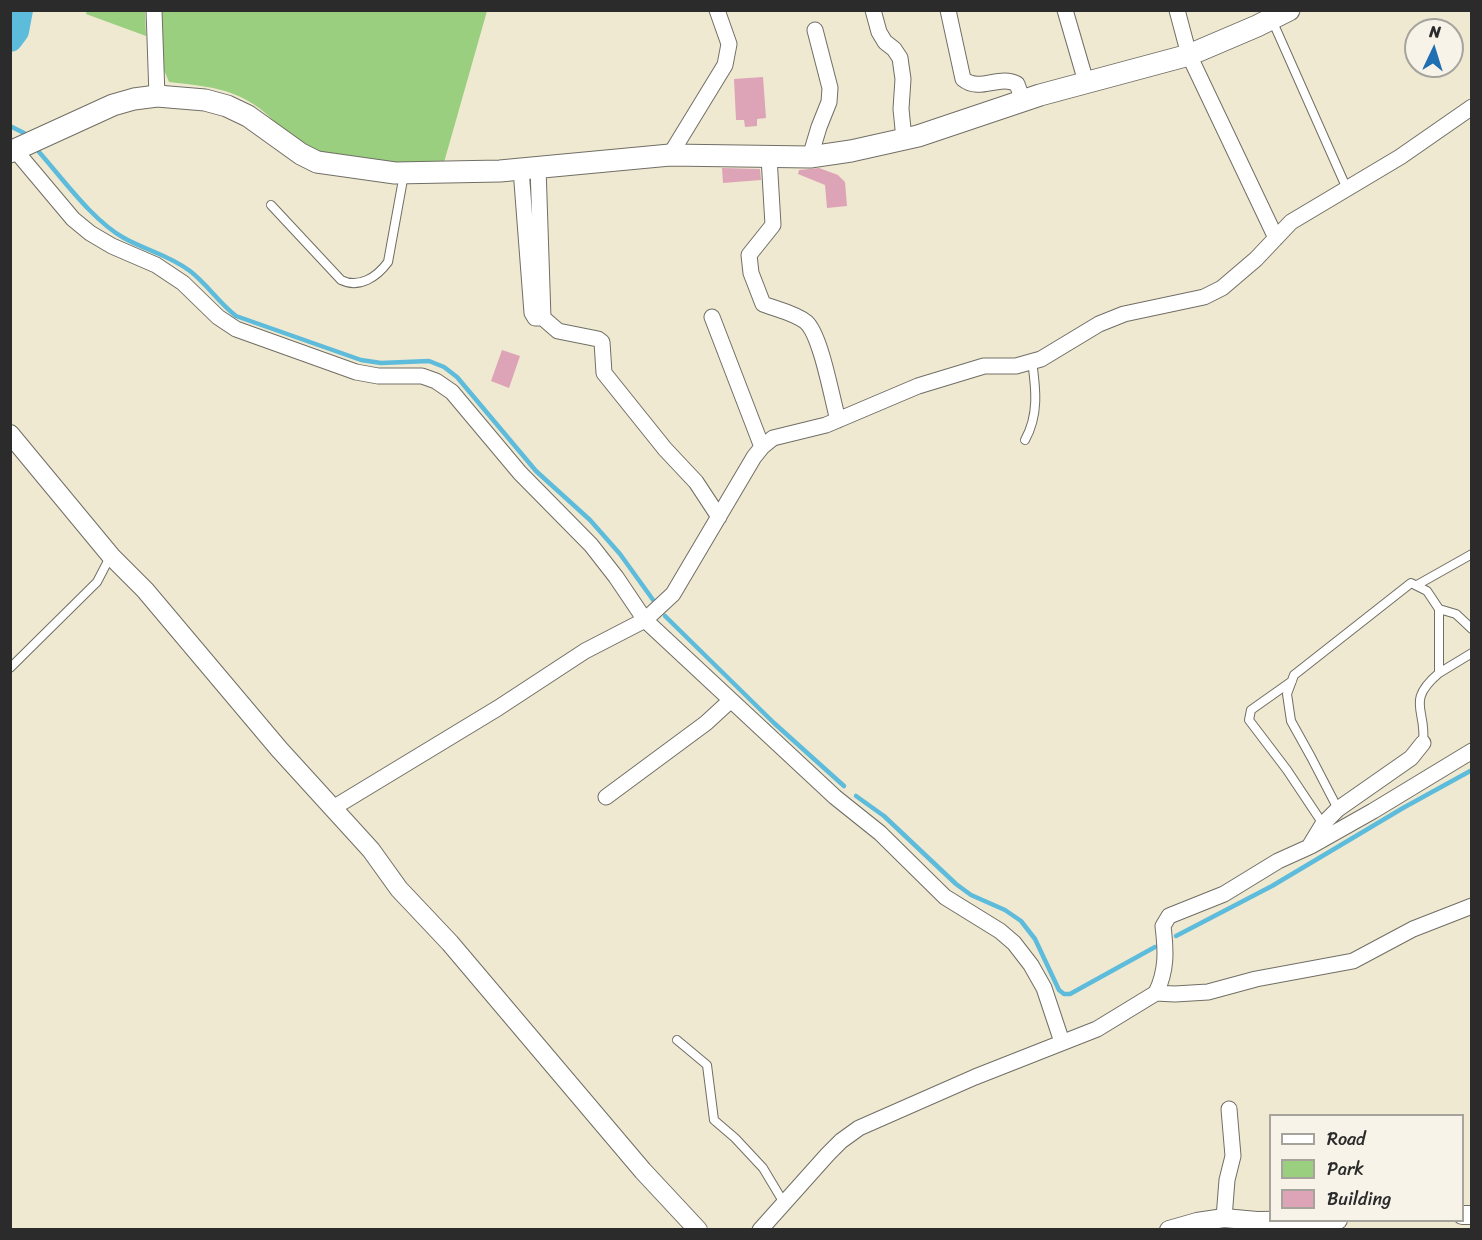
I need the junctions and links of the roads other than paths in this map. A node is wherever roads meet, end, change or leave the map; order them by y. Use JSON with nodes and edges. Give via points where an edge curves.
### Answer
{"nodes":[{"id":1,"x":154,"y":10,"type":"edge"},
{"id":2,"x":717,"y":10,"type":"edge"},
{"id":3,"x":873,"y":10,"type":"edge"},
{"id":4,"x":948,"y":10,"type":"edge"},
{"id":5,"x":1065,"y":10,"type":"edge"},
{"id":6,"x":1178,"y":10,"type":"edge"},
{"id":7,"x":1280,"y":14,"type":"edge"},
{"id":8,"x":815,"y":30,"type":"dead end"},
{"id":9,"x":1189,"y":55,"type":"junction"},
{"id":10,"x":1086,"y":82,"type":"junction"},
{"id":11,"x":157,"y":96,"type":"junction"},
{"id":12,"x":1023,"y":101,"type":"junction"},
{"id":13,"x":1472,"y":107,"type":"edge"},
{"id":14,"x":904,"y":139,"type":"junction"},
{"id":15,"x":13,"y":151,"type":"edge"},
{"id":16,"x":670,"y":155,"type":"junction"},
{"id":17,"x":810,"y":156,"type":"junction"},
{"id":18,"x":769,"y":157,"type":"junction"},
{"id":19,"x":529,"y":168,"type":"junction"},
{"id":20,"x":404,"y":173,"type":"junction"},
{"id":21,"x":1347,"y":189,"type":"junction"},
{"id":22,"x":271,"y":205,"type":"dead end"},
{"id":23,"x":1276,"y":238,"type":"junction"},
{"id":24,"x":712,"y":317,"type":"dead end"},
{"id":25,"x":1032,"y":361,"type":"junction"},
{"id":26,"x":838,"y":420,"type":"junction"},
{"id":27,"x":10,"y":434,"type":"edge"},
{"id":28,"x":1025,"y":440,"type":"dead end"},
{"id":29,"x":762,"y":447,"type":"junction"},
{"id":30,"x":719,"y":518,"type":"junction"},
{"id":31,"x":1472,"y":554,"type":"edge"},
{"id":32,"x":111,"y":556,"type":"junction"},
{"id":33,"x":1417,"y":585,"type":"junction"},
{"id":34,"x":1439,"y":609,"type":"junction"},
{"id":35,"x":645,"y":620,"type":"junction"},
{"id":36,"x":1472,"y":628,"type":"edge"},
{"id":37,"x":1472,"y":653,"type":"edge"},
{"id":38,"x":10,"y":668,"type":"edge"},
{"id":39,"x":1439,"y":674,"type":"junction"},
{"id":40,"x":1292,"y":681,"type":"junction"},
{"id":41,"x":731,"y":700,"type":"junction"},
{"id":42,"x":1423,"y":743,"type":"joint"},
{"id":43,"x":1472,"y":751,"type":"edge"},
{"id":44,"x":606,"y":797,"type":"dead end"},
{"id":45,"x":333,"y":808,"type":"junction"},
{"id":46,"x":1338,"y":809,"type":"junction"},
{"id":47,"x":1323,"y":824,"type":"junction"},
{"id":48,"x":1309,"y":848,"type":"junction"},
{"id":49,"x":1472,"y":906,"type":"edge"},
{"id":50,"x":1156,"y":993,"type":"junction"},
{"id":51,"x":677,"y":1040,"type":"dead end"},
{"id":52,"x":1062,"y":1042,"type":"junction"},
{"id":53,"x":1229,"y":1109,"type":"dead end"},
{"id":54,"x":784,"y":1203,"type":"junction"},
{"id":55,"x":1224,"y":1218,"type":"junction"},
{"id":56,"x":1269,"y":1221,"type":"edge"},
{"id":57,"x":698,"y":1230,"type":"edge"},
{"id":58,"x":760,"y":1230,"type":"edge"},
{"id":59,"x":1169,"y":1230,"type":"edge"}],
"edges":[{"from":1,"to":11,"type":"street"},
{"from":2,"to":16,"type":"street","via":[[729,53]]},
{"from":3,"to":14,"type":"street","via":[[879,32],[900,58]]},
{"from":4,"to":12,"type":"street","via":[[963,79],[978,85],[1011,81],[1017,84]]},
{"from":5,"to":10,"type":"street"},
{"from":6,"to":9,"type":"street"},
{"from":7,"to":9,"type":"main road"},
{"from":7,"to":21,"type":"lane"},
{"from":8,"to":17,"type":"street","via":[[830,88]]},
{"from":9,"to":10,"type":"main road"},
{"from":9,"to":23,"type":"street"},
{"from":10,"to":12,"type":"main road"},
{"from":11,"to":15,"type":"main road","via":[[113,105]]},
{"from":11,"to":20,"type":"main road","via":[[227,106],[317,162]]},
{"from":12,"to":14,"type":"main road"},
{"from":13,"to":21,"type":"street"},
{"from":14,"to":17,"type":"main road"},
{"from":15,"to":35,"type":"street","via":[[90,233],[156,265],[236,329],[356,372],[422,376],[452,392],[520,473],[591,544]]},
{"from":16,"to":18,"type":"main road"},
{"from":16,"to":19,"type":"main road"},
{"from":17,"to":18,"type":"main road"},
{"from":18,"to":26,"type":"street","via":[[773,225],[748,255],[751,273],[763,304],[807,323],[818,342]]},
{"from":19,"to":20,"type":"main road"},
{"from":19,"to":30,"type":"street","via":[[543,318],[558,331],[602,342],[604,373],[696,483]]},
{"from":20,"to":22,"type":"lane","via":[[388,262],[361,284],[341,280]]},
{"from":21,"to":23,"type":"street","via":[[1291,222]]},
{"from":23,"to":25,"type":"street","via":[[1222,288],[1204,297],[1124,314]]},
{"from":24,"to":29,"type":"street"},
{"from":25,"to":26,"type":"street","via":[[1016,366],[984,366],[918,386]]},
{"from":25,"to":28,"type":"lane","via":[[1036,393],[1033,426]]},
{"from":26,"to":29,"type":"street","via":[[773,438]]},
{"from":27,"to":32,"type":"street"},
{"from":29,"to":30,"type":"street"},
{"from":30,"to":35,"type":"street","via":[[673,594]]},
{"from":31,"to":33,"type":"lane"},
{"from":32,"to":38,"type":"lane","via":[[97,582]]},
{"from":32,"to":45,"type":"street","via":[[145,590]]},
{"from":33,"to":34,"type":"lane","via":[[1427,591]]},
{"from":33,"to":40,"type":"lane","via":[[1411,583],[1399,591],[1294,675]]},
{"from":34,"to":36,"type":"lane","via":[[1456,614]]},
{"from":34,"to":39,"type":"lane"},
{"from":35,"to":41,"type":"street"},
{"from":35,"to":45,"type":"street","via":[[585,651]]},
{"from":37,"to":39,"type":"lane"},
{"from":39,"to":42,"type":"lane","via":[[1423,690],[1419,702]]},
{"from":40,"to":46,"type":"lane","via":[[1287,694],[1290,722]]},
{"from":40,"to":47,"type":"lane","via":[[1251,710],[1250,720]]},
{"from":41,"to":44,"type":"street"},
{"from":41,"to":52,"type":"street","via":[[945,897],[1014,943],[1044,988]]},
{"from":42,"to":46,"type":"street","via":[[1411,758]]},
{"from":43,"to":48,"type":"street"},
{"from":45,"to":57,"type":"street","via":[[399,889]]},
{"from":46,"to":47,"type":"street"},
{"from":47,"to":48,"type":"street"},
{"from":48,"to":50,"type":"street","via":[[1278,861],[1224,894],[1169,916],[1163,926],[1167,953],[1164,974]]},
{"from":49,"to":50,"type":"street","via":[[1413,929],[1353,961],[1208,992]]},
{"from":50,"to":52,"type":"street","via":[[1097,1029]]},
{"from":51,"to":54,"type":"lane","via":[[707,1065],[714,1120],[763,1168]]},
{"from":52,"to":54,"type":"street","via":[[859,1128],[834,1148]]},
{"from":53,"to":55,"type":"street","via":[[1233,1156]]},
{"from":54,"to":58,"type":"street"},
{"from":55,"to":56,"type":"street"},
{"from":55,"to":59,"type":"street"}]}
